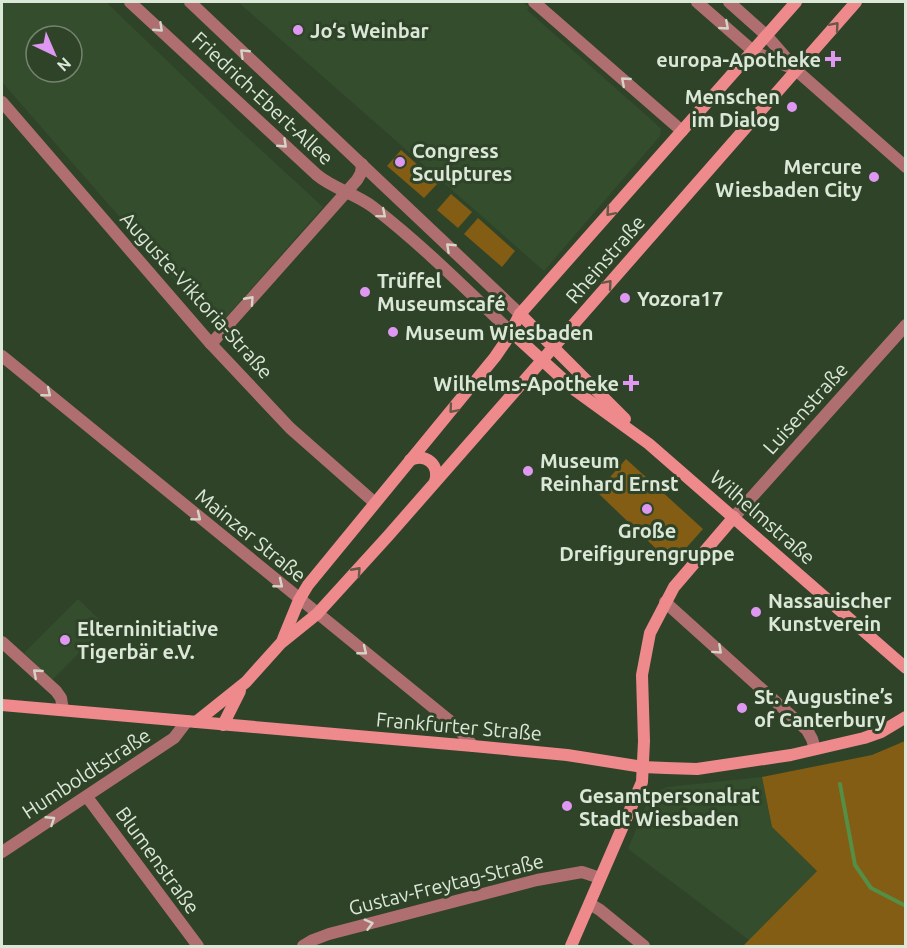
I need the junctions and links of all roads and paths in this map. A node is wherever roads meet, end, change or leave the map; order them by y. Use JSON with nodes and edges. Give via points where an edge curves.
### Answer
{"nodes":[{"id":1,"x":130,"y":2,"type":"edge"},
{"id":2,"x":190,"y":2,"type":"edge"},
{"id":3,"x":534,"y":2,"type":"edge"},
{"id":4,"x":697,"y":2,"type":"edge"},
{"id":5,"x":729,"y":2,"type":"edge"},
{"id":6,"x":796,"y":2,"type":"edge"},
{"id":7,"x":856,"y":2,"type":"edge"},
{"id":8,"x":766,"y":35,"type":"junction"},
{"id":9,"x":753,"y":51,"type":"junction"},
{"id":10,"x":796,"y":70,"type":"junction"},
{"id":11,"x":2,"y":102,"type":"edge"},
{"id":12,"x":682,"y":130,"type":"junction"},
{"id":13,"x":362,"y":164,"type":"junction"},
{"id":14,"x":906,"y":167,"type":"edge"},
{"id":15,"x":346,"y":192,"type":"junction"},
{"id":16,"x":520,"y":314,"type":"junction"},
{"id":17,"x":906,"y":325,"type":"edge"},
{"id":18,"x":510,"y":331,"type":"junction"},
{"id":19,"x":211,"y":344,"type":"junction"},
{"id":20,"x":553,"y":346,"type":"junction"},
{"id":21,"x":2,"y":356,"type":"edge"},
{"id":22,"x":541,"y":361,"type":"junction"},
{"id":23,"x":649,"y":444,"type":"junction"},
{"id":24,"x":410,"y":460,"type":"junction"},
{"id":25,"x":435,"y":482,"type":"junction"},
{"id":26,"x":375,"y":503,"type":"junction"},
{"id":27,"x":734,"y":517,"type":"junction"},
{"id":28,"x":299,"y":600,"type":"junction"},
{"id":29,"x":665,"y":602,"type":"junction"},
{"id":30,"x":317,"y":614,"type":"junction"},
{"id":31,"x":2,"y":642,"type":"edge"},
{"id":32,"x":281,"y":643,"type":"junction"},
{"id":33,"x":906,"y":669,"type":"edge"},
{"id":34,"x":246,"y":682,"type":"junction"},
{"id":35,"x":2,"y":705,"type":"edge"},
{"id":36,"x":63,"y":710,"type":"junction"},
{"id":37,"x":906,"y":717,"type":"edge"},
{"id":38,"x":192,"y":722,"type":"junction"},
{"id":39,"x":223,"y":725,"type":"junction"},
{"id":40,"x":473,"y":746,"type":"junction"},
{"id":41,"x":815,"y":749,"type":"junction"},
{"id":42,"x":644,"y":767,"type":"junction"},
{"id":43,"x":87,"y":797,"type":"junction"},
{"id":44,"x":2,"y":852,"type":"edge"},
{"id":45,"x":600,"y":878,"type":"junction"},
{"id":46,"x":590,"y":904,"type":"junction"},
{"id":47,"x":198,"y":946,"type":"edge"},
{"id":48,"x":303,"y":946,"type":"edge"},
{"id":49,"x":571,"y":946,"type":"edge"},
{"id":50,"x":644,"y":946,"type":"edge"}],
"edges":[{"from":1,"to":15,"type":"street","name":"Friedrich-Ebert-Allee","one_way":true,"via":[[317,176]]},
{"from":13,"to":2,"type":"street","name":"Friedrich-Ebert-Allee","one_way":true},
{"from":12,"to":3,"type":"street","one_way":true},
{"from":4,"to":9,"type":"street","one_way":true},
{"from":5,"to":8,"type":"street"},
{"from":6,"to":8,"type":"main road","name":"Rheinstraße"},
{"from":10,"to":7,"type":"main road","name":"Rheinstraße","one_way":true},
{"from":8,"to":9,"type":"main road","name":"Rheinstraße"},
{"from":8,"to":10,"type":"street"},
{"from":9,"to":10,"type":"street"},
{"from":9,"to":12,"type":"main road","name":"Rheinstraße"},
{"from":10,"to":14,"type":"street"},
{"from":20,"to":10,"type":"main road","name":"Rheinstraße","one_way":true},
{"from":11,"to":19,"type":"street","name":"Auguste-Viktoria-Straße"},
{"from":12,"to":16,"type":"main road","name":"Rheinstraße","one_way":true},
{"from":13,"to":15,"type":"street","via":[[360,176]]},
{"from":16,"to":13,"type":"street","name":"Friedrich-Ebert-Allee","one_way":true},
{"from":15,"to":18,"type":"street","name":"Friedrich-Ebert-Allee","one_way":true,"via":[[372,206],[414,241]]},
{"from":19,"to":15,"type":"street","one_way":true},
{"from":16,"to":18,"type":"main road","name":"Rheinstraße"},
{"from":16,"to":20,"type":"main road","name":"Wilhelmstraße"},
{"from":17,"to":27,"type":"street","name":"Luisenstraße"},
{"from":18,"to":22,"type":"main road","name":"Wilhelmstraße"},
{"from":18,"to":24,"type":"main road","name":"Rheinstraße","one_way":true,"via":[[495,357]]},
{"from":19,"to":26,"type":"street","name":"Auguste-Viktoria-Straße","via":[[290,428]]},
{"from":20,"to":22,"type":"main road","name":"Rheinstraße"},
{"from":20,"to":23,"type":"main road","name":"Wilhelmstraße"},
{"from":21,"to":28,"type":"street","name":"Mainzer Straße","one_way":true},
{"from":22,"to":23,"type":"main road","name":"Wilhelmstraße"},
{"from":22,"to":25,"type":"main road","name":"Rheinstraße"},
{"from":23,"to":27,"type":"main road","name":"Wilhelmstraße"},
{"from":24,"to":25,"type":"main road","via":[[423,458],[431,462]]},
{"from":24,"to":26,"type":"main road","name":"Rheinstraße"},
{"from":30,"to":25,"type":"main road","name":"Rheinstraße","one_way":true},
{"from":26,"to":28,"type":"main road","name":"Rheinstraße"},
{"from":27,"to":29,"type":"main road"},
{"from":27,"to":33,"type":"main road","name":"Wilhelmstraße"},
{"from":28,"to":30,"type":"street","name":"Mainzer Straße"},
{"from":28,"to":32,"type":"main road","name":"Rheinstraße"},
{"from":29,"to":41,"type":"street","one_way":true,"via":[[807,730]]},
{"from":29,"to":42,"type":"main road","via":[[650,633],[643,664]]},
{"from":30,"to":32,"type":"main road","name":"Rheinstraße"},
{"from":30,"to":40,"type":"street","name":"Mainzer Straße","one_way":true,"via":[[456,726]]},
{"from":36,"to":31,"type":"street","one_way":true,"via":[[56,691]]},
{"from":32,"to":34,"type":"main road","name":"Rheinstraße"},
{"from":34,"to":38,"type":"main road"},
{"from":34,"to":39,"type":"main road"},
{"from":35,"to":36,"type":"main road","name":"Frankfurter Straße"},
{"from":36,"to":38,"type":"main road","name":"Frankfurter Straße"},
{"from":37,"to":41,"type":"main road","name":"Frankfurter Straße","via":[[881,732]]},
{"from":38,"to":39,"type":"main road","name":"Frankfurter Straße"},
{"from":38,"to":43,"type":"street","name":"Humboldtstraße"},
{"from":39,"to":40,"type":"main road","name":"Frankfurter Straße"},
{"from":40,"to":42,"type":"main road","name":"Frankfurter Straße"},
{"from":41,"to":42,"type":"main road","name":"Frankfurter Straße","via":[[697,769]]},
{"from":42,"to":45,"type":"main road","via":[[638,794]]},
{"from":44,"to":43,"type":"street","name":"Humboldtstraße","one_way":true},
{"from":43,"to":47,"type":"street","name":"Blumenstraße"},
{"from":45,"to":46,"type":"main road"},
{"from":48,"to":45,"type":"street","name":"Gustav-Freytag-Straße","one_way":true,"via":[[329,934],[537,880],[582,872]]},
{"from":46,"to":49,"type":"main road"},
{"from":46,"to":50,"type":"street"}]}
